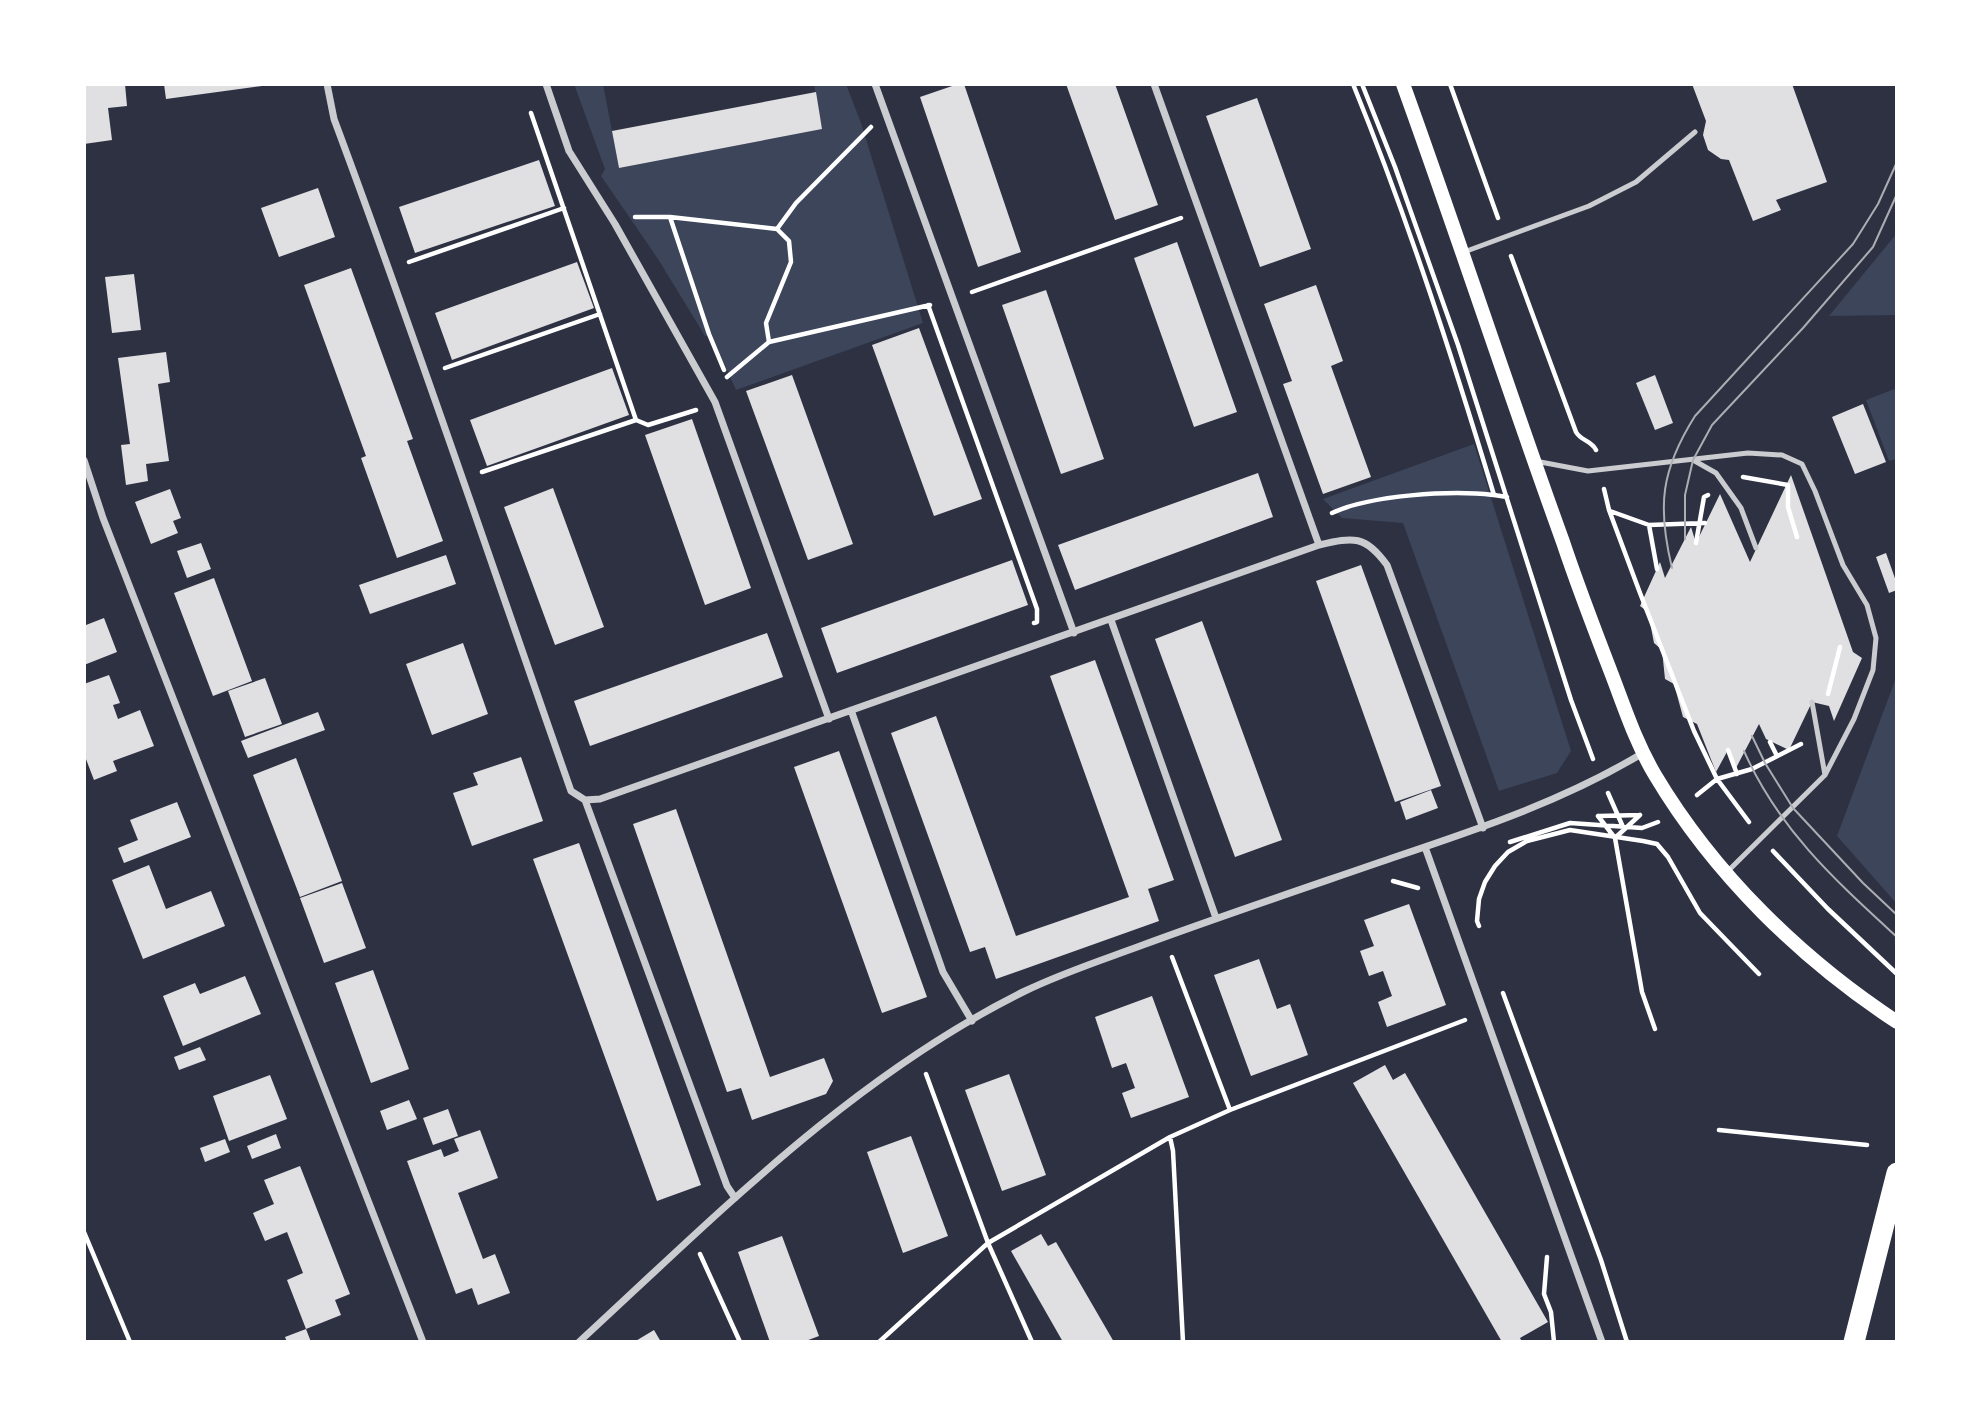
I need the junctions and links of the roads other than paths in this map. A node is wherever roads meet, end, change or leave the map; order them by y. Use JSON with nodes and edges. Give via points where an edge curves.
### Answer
{"nodes":[{"id":1,"x":327,"y":84,"type":"edge"},
{"id":2,"x":547,"y":84,"type":"edge"},
{"id":3,"x":875,"y":84,"type":"edge"},
{"id":4,"x":1154,"y":84,"type":"edge"},
{"id":5,"x":1404,"y":84,"type":"edge"},
{"id":6,"x":1695,"y":132,"type":"dead end"},
{"id":7,"x":1461,"y":253,"type":"junction"},
{"id":8,"x":84,"y":460,"type":"edge"},
{"id":9,"x":1693,"y":460,"type":"junction"},
{"id":10,"x":1534,"y":461,"type":"junction"},
{"id":11,"x":1320,"y":545,"type":"junction"},
{"id":12,"x":1756,"y":548,"type":"dead end"},
{"id":13,"x":1111,"y":620,"type":"junction"},
{"id":14,"x":1074,"y":633,"type":"junction"},
{"id":15,"x":1812,"y":702,"type":"dead end"},
{"id":16,"x":851,"y":710,"type":"junction"},
{"id":17,"x":829,"y":719,"type":"junction"},
{"id":18,"x":1643,"y":753,"type":"junction"},
{"id":19,"x":1825,"y":775,"type":"junction"},
{"id":20,"x":585,"y":800,"type":"junction"},
{"id":21,"x":1483,"y":828,"type":"junction"},
{"id":22,"x":1425,"y":847,"type":"junction"},
{"id":23,"x":1727,"y":872,"type":"junction"},
{"id":24,"x":1216,"y":918,"type":"junction"},
{"id":25,"x":972,"y":1021,"type":"junction"},
{"id":26,"x":1897,"y":1022,"type":"edge"},
{"id":27,"x":1897,"y":1172,"type":"edge"},
{"id":28,"x":736,"y":1198,"type":"junction"},
{"id":29,"x":423,"y":1342,"type":"edge"},
{"id":30,"x":579,"y":1342,"type":"edge"},
{"id":31,"x":1602,"y":1342,"type":"edge"},
{"id":32,"x":1854,"y":1342,"type":"edge"}],
"edges":[{"from":1,"to":20,"type":"street","via":[[334,118],[570,791]]},
{"from":2,"to":17,"type":"street","via":[[569,151],[715,402]]},
{"from":3,"to":14,"type":"street"},
{"from":4,"to":11,"type":"street"},
{"from":5,"to":7,"type":"main road"},
{"from":6,"to":7,"type":"lane","via":[[1636,182],[1589,206]]},
{"from":7,"to":10,"type":"main road"},
{"from":8,"to":29,"type":"street"},
{"from":9,"to":10,"type":"lane","via":[[1588,471]]},
{"from":9,"to":12,"type":"lane","via":[[1716,473],[1741,508]]},
{"from":9,"to":19,"type":"lane","via":[[1764,453],[1802,464],[1843,565],[1867,605],[1876,638],[1873,670]]},
{"from":10,"to":18,"type":"main road"},
{"from":11,"to":13,"type":"street"},
{"from":11,"to":21,"type":"street","via":[[1349,538],[1374,548],[1387,565]]},
{"from":13,"to":14,"type":"street"},
{"from":13,"to":24,"type":"street"},
{"from":14,"to":16,"type":"street"},
{"from":15,"to":19,"type":"lane"},
{"from":16,"to":17,"type":"street"},
{"from":16,"to":25,"type":"street","via":[[943,972]]},
{"from":17,"to":20,"type":"street","via":[[600,799]]},
{"from":18,"to":21,"type":"street","via":[[1602,778]]},
{"from":18,"to":23,"type":"main road","via":[[1678,809]]},
{"from":19,"to":23,"type":"lane"},
{"from":20,"to":28,"type":"street","via":[[727,1186]]},
{"from":21,"to":22,"type":"street"},
{"from":22,"to":24,"type":"street"},
{"from":22,"to":31,"type":"street"},
{"from":23,"to":26,"type":"main road","via":[[1787,936],[1852,992]]},
{"from":24,"to":25,"type":"street","via":[[1064,974]]},
{"from":25,"to":28,"type":"street","via":[[823,1121]]},
{"from":27,"to":32,"type":"highway"},
{"from":28,"to":30,"type":"street"}]}
